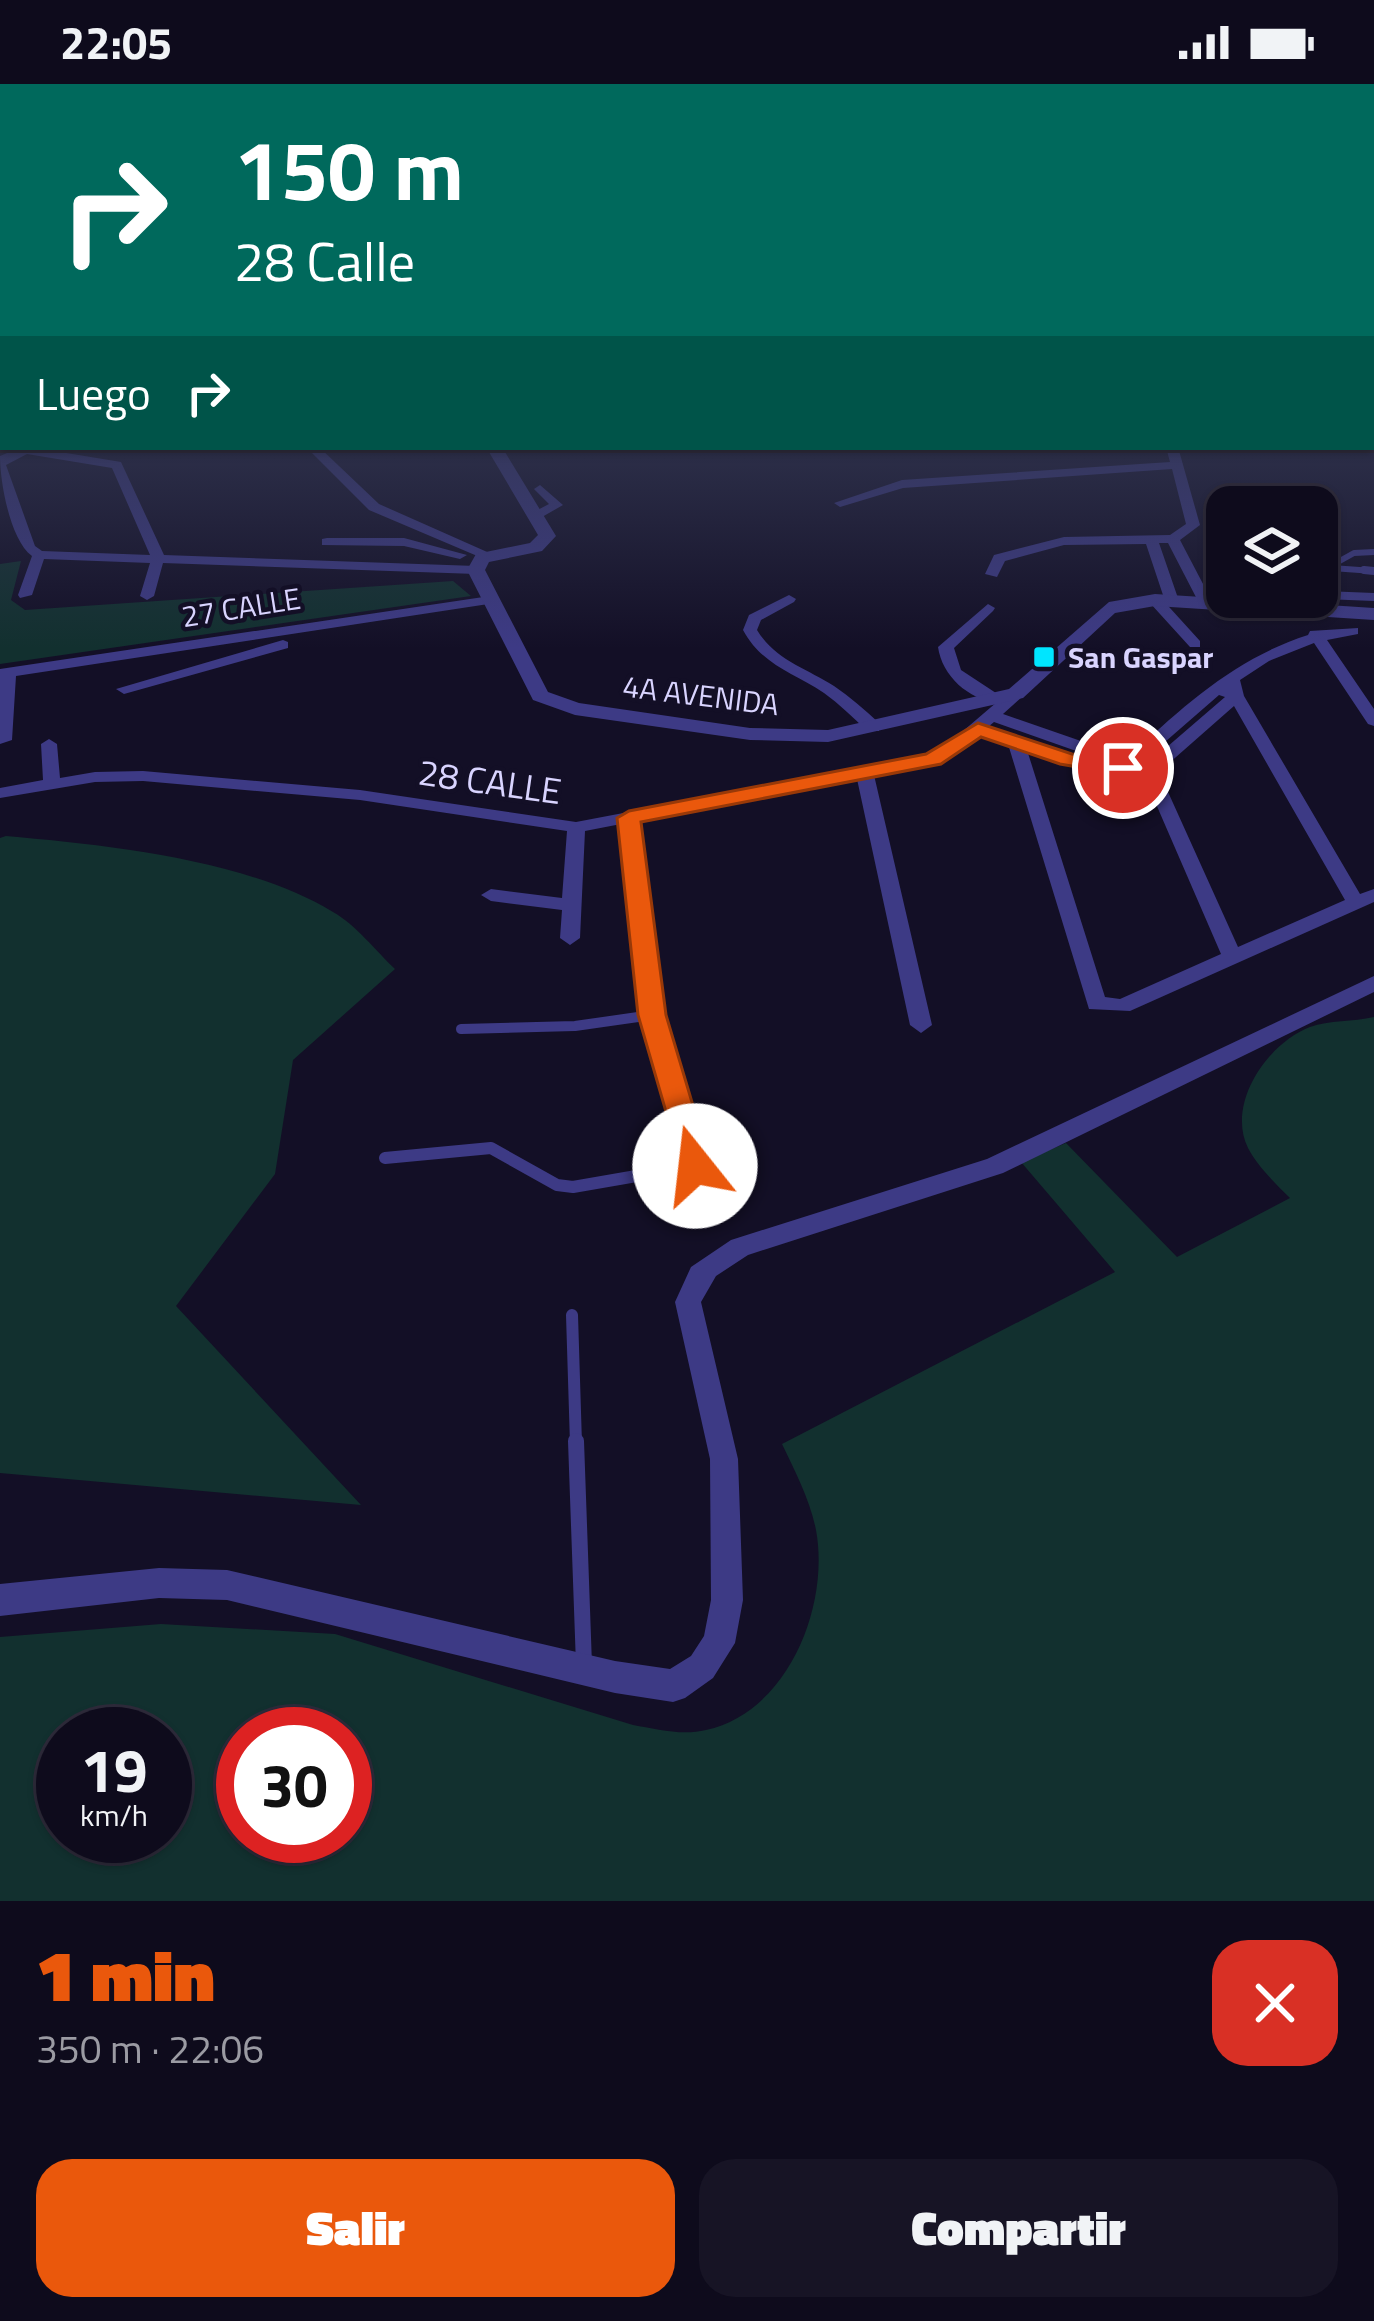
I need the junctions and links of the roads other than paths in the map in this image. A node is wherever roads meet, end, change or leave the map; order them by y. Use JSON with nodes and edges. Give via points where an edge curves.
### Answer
{"nodes":[{"id":1,"x":6,"y":480,"type":"edge"},
{"id":2,"x":123,"y":480,"type":"edge"},
{"id":3,"x":346,"y":480,"type":"edge"},
{"id":4,"x":513,"y":480,"type":"edge"},
{"id":5,"x":963,"y":480,"type":"edge"},
{"id":6,"x":1181,"y":480,"type":"edge"},
{"id":7,"x":540,"y":489,"type":"dead end"},
{"id":8,"x":840,"y":502,"type":"dead end"},
{"id":9,"x":535,"y":517,"type":"junction"},
{"id":10,"x":1151,"y":539,"type":"junction"},
{"id":11,"x":1173,"y":539,"type":"junction"},
{"id":12,"x":328,"y":542,"type":"dead end"},
{"id":13,"x":34,"y":552,"type":"junction"},
{"id":14,"x":1374,"y":553,"type":"edge"},
{"id":15,"x":158,"y":558,"type":"junction"},
{"id":16,"x":1338,"y":561,"type":"edge"},
{"id":17,"x":480,"y":562,"type":"junction"},
{"id":18,"x":1338,"y":564,"type":"edge"},
{"id":19,"x":1374,"y":571,"type":"edge"},
{"id":20,"x":992,"y":574,"type":"dead end"},
{"id":21,"x":25,"y":595,"type":"dead end"},
{"id":22,"x":147,"y":596,"type":"dead end"},
{"id":23,"x":1374,"y":597,"type":"edge"},
{"id":24,"x":789,"y":599,"type":"dead end"},
{"id":25,"x":490,"y":600,"type":"junction"},
{"id":26,"x":1164,"y":601,"type":"junction"},
{"id":27,"x":1338,"y":602,"type":"edge"},
{"id":28,"x":1206,"y":603,"type":"joint"},
{"id":29,"x":1338,"y":605,"type":"edge"},
{"id":30,"x":988,"y":608,"type":"dead end"},
{"id":31,"x":1374,"y":614,"type":"edge"},
{"id":32,"x":1353,"y":631,"type":"dead end"},
{"id":33,"x":1315,"y":634,"type":"junction"},
{"id":34,"x":1195,"y":644,"type":"dead end"},
{"id":35,"x":284,"y":646,"type":"junction"},
{"id":36,"x":4,"y":674,"type":"edge"},
{"id":37,"x":1231,"y":676,"type":"junction"},
{"id":38,"x":1213,"y":687,"type":"junction"},
{"id":39,"x":1236,"y":696,"type":"junction"},
{"id":40,"x":125,"y":708,"type":"dead end"},
{"id":41,"x":995,"y":709,"type":"junction"},
{"id":42,"x":1374,"y":721,"type":"edge"},
{"id":43,"x":873,"y":727,"type":"junction"},
{"id":44,"x":4,"y":740,"type":"dead end"},
{"id":45,"x":1016,"y":742,"type":"junction"},
{"id":46,"x":49,"y":744,"type":"dead end"},
{"id":47,"x":1147,"y":761,"type":"junction"},
{"id":48,"x":865,"y":773,"type":"junction"},
{"id":49,"x":52,"y":784,"type":"junction"},
{"id":50,"x":0,"y":793,"type":"edge"},
{"id":51,"x":629,"y":818,"type":"junction"},
{"id":52,"x":575,"y":826,"type":"junction"},
{"id":53,"x":491,"y":895,"type":"dead end"},
{"id":54,"x":1365,"y":899,"type":"edge"},
{"id":55,"x":570,"y":905,"type":"junction"},
{"id":56,"x":570,"y":938,"type":"dead end"},
{"id":57,"x":1233,"y":959,"type":"junction"},
{"id":58,"x":1374,"y":983,"type":"edge"},
{"id":59,"x":652,"y":1015,"type":"junction"},
{"id":60,"x":921,"y":1025,"type":"dead end"},
{"id":61,"x":461,"y":1029,"type":"dead end"},
{"id":62,"x":385,"y":1157,"type":"dead end"},
{"id":63,"x":695,"y":1166,"type":"joint"},
{"id":64,"x":572,"y":1315,"type":"dead end"},
{"id":65,"x":0,"y":1600,"type":"edge"},
{"id":66,"x":584,"y":1667,"type":"junction"}],
"edges":[{"from":1,"to":13,"type":"street"},
{"from":2,"to":15,"type":"street"},
{"from":3,"to":17,"type":"street","via":[[374,507]]},
{"from":4,"to":9,"type":"street"},
{"from":5,"to":8,"type":"street","via":[[902,484]]},
{"from":6,"to":11,"type":"street","via":[[1193,525]]},
{"from":7,"to":9,"type":"street","via":[[556,505]]},
{"from":9,"to":17,"type":"street","via":[[545,540]]},
{"from":10,"to":11,"type":"street"},
{"from":10,"to":20,"type":"street","via":[[1034,547],[999,558]]},
{"from":10,"to":26,"type":"street"},
{"from":11,"to":28,"type":"street"},
{"from":12,"to":17,"type":"street","via":[[404,542]]},
{"from":13,"to":15,"type":"street"},
{"from":13,"to":21,"type":"street"},
{"from":14,"to":16,"type":"lane"},
{"from":15,"to":17,"type":"street"},
{"from":15,"to":22,"type":"street"},
{"from":17,"to":25,"type":"street","name":"4A AVENIDA"},
{"from":18,"to":19,"type":"lane"},
{"from":23,"to":27,"type":"lane"},
{"from":24,"to":43,"type":"street","via":[[754,618],[757,645]]},
{"from":25,"to":35,"type":"street","name":"27 CALLE"},
{"from":25,"to":43,"type":"street","name":"4A AVENIDA","via":[[540,695],[556,705],[786,737]]},
{"from":26,"to":28,"type":"street"},
{"from":26,"to":34,"type":"street"},
{"from":26,"to":41,"type":"street","via":[[1109,608]]},
{"from":29,"to":31,"type":"street"},
{"from":30,"to":41,"type":"street","via":[[946,647],[946,661]]},
{"from":32,"to":33,"type":"street"},
{"from":33,"to":37,"type":"street"},
{"from":33,"to":42,"type":"street"},
{"from":35,"to":36,"type":"street","name":"27 CALLE"},
{"from":35,"to":40,"type":"street","via":[[123,681]]},
{"from":36,"to":44,"type":"street"},
{"from":37,"to":38,"type":"street"},
{"from":37,"to":39,"type":"street"},
{"from":38,"to":39,"type":"street"},
{"from":38,"to":47,"type":"street"},
{"from":39,"to":47,"type":"street"},
{"from":39,"to":54,"type":"street"},
{"from":41,"to":43,"type":"street","name":"4A AVENIDA"},
{"from":41,"to":45,"type":"street"},
{"from":41,"to":47,"type":"street","via":[[1102,754]]},
{"from":41,"to":48,"type":"street","name":"28 CALLE","via":[[933,759]]},
{"from":45,"to":47,"type":"street","via":[[1090,765]]},
{"from":45,"to":57,"type":"street","via":[[1096,1004],[1122,1006]]},
{"from":46,"to":49,"type":"street"},
{"from":47,"to":57,"type":"street"},
{"from":48,"to":51,"type":"street","name":"28 CALLE"},
{"from":48,"to":60,"type":"street"},
{"from":49,"to":50,"type":"street","name":"28 CALLE"},
{"from":49,"to":52,"type":"street","name":"28 CALLE","via":[[143,776],[360,795]]},
{"from":51,"to":52,"type":"street","name":"28 CALLE"},
{"from":51,"to":59,"type":"street"},
{"from":52,"to":55,"type":"street"},
{"from":53,"to":55,"type":"street"},
{"from":54,"to":57,"type":"street"},
{"from":55,"to":56,"type":"street"},
{"from":58,"to":66,"type":"street","via":[[995,1166],[740,1247],[709,1264],[688,1302],[724,1459],[728,1600],[719,1643],[673,1686]]},
{"from":59,"to":61,"type":"lane"},
{"from":59,"to":63,"type":"street"},
{"from":62,"to":63,"type":"lane","via":[[491,1148],[573,1187]]},
{"from":64,"to":66,"type":"lane"},
{"from":65,"to":66,"type":"street","via":[[159,1583],[227,1585]]}]}
